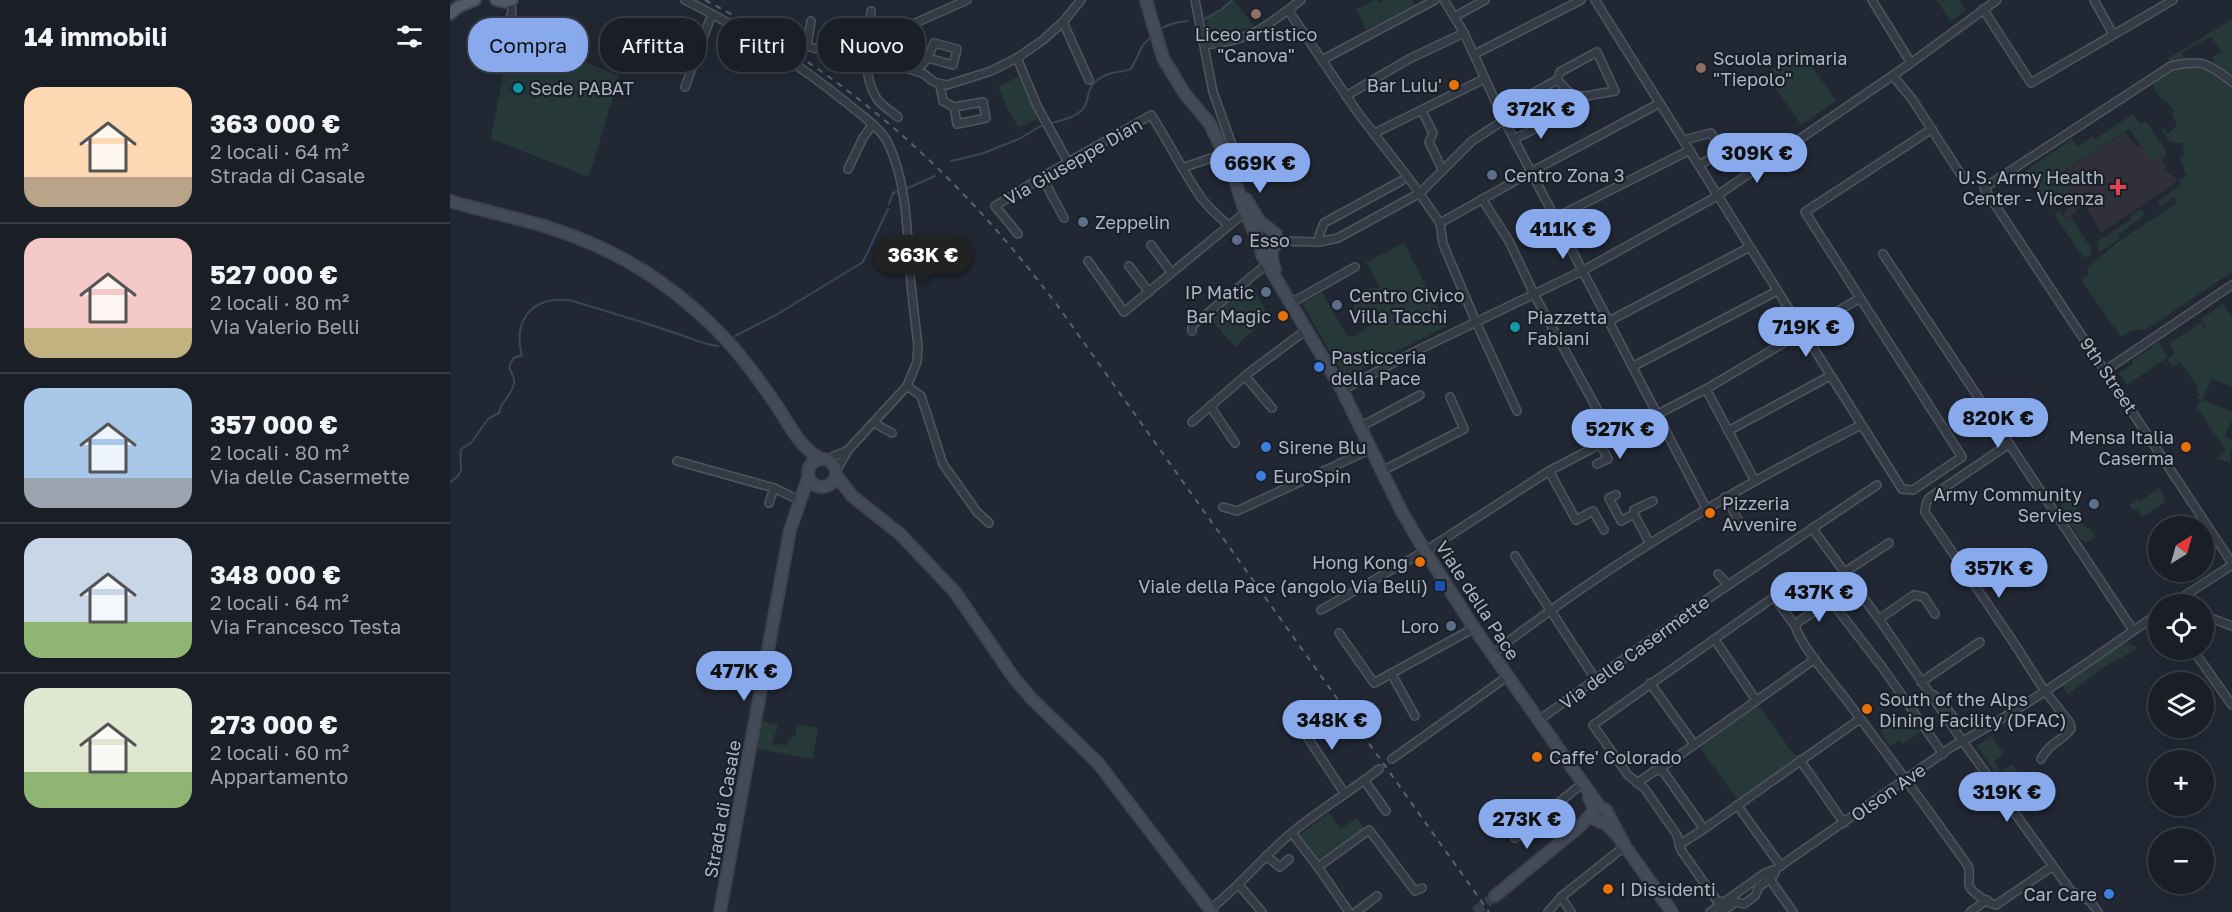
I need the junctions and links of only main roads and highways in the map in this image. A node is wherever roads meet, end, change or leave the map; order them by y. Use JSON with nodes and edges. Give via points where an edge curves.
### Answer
{"nodes":[{"id":1,"x":473,"y":0,"type":"edge"},
{"id":2,"x":496,"y":0,"type":"edge"},
{"id":3,"x":511,"y":1,"type":"edge"},
{"id":4,"x":450,"y":14,"type":"edge"}],
"edges":[{"from":1,"to":4,"type":"main road"},
{"from":2,"to":3,"type":"main road"}]}
